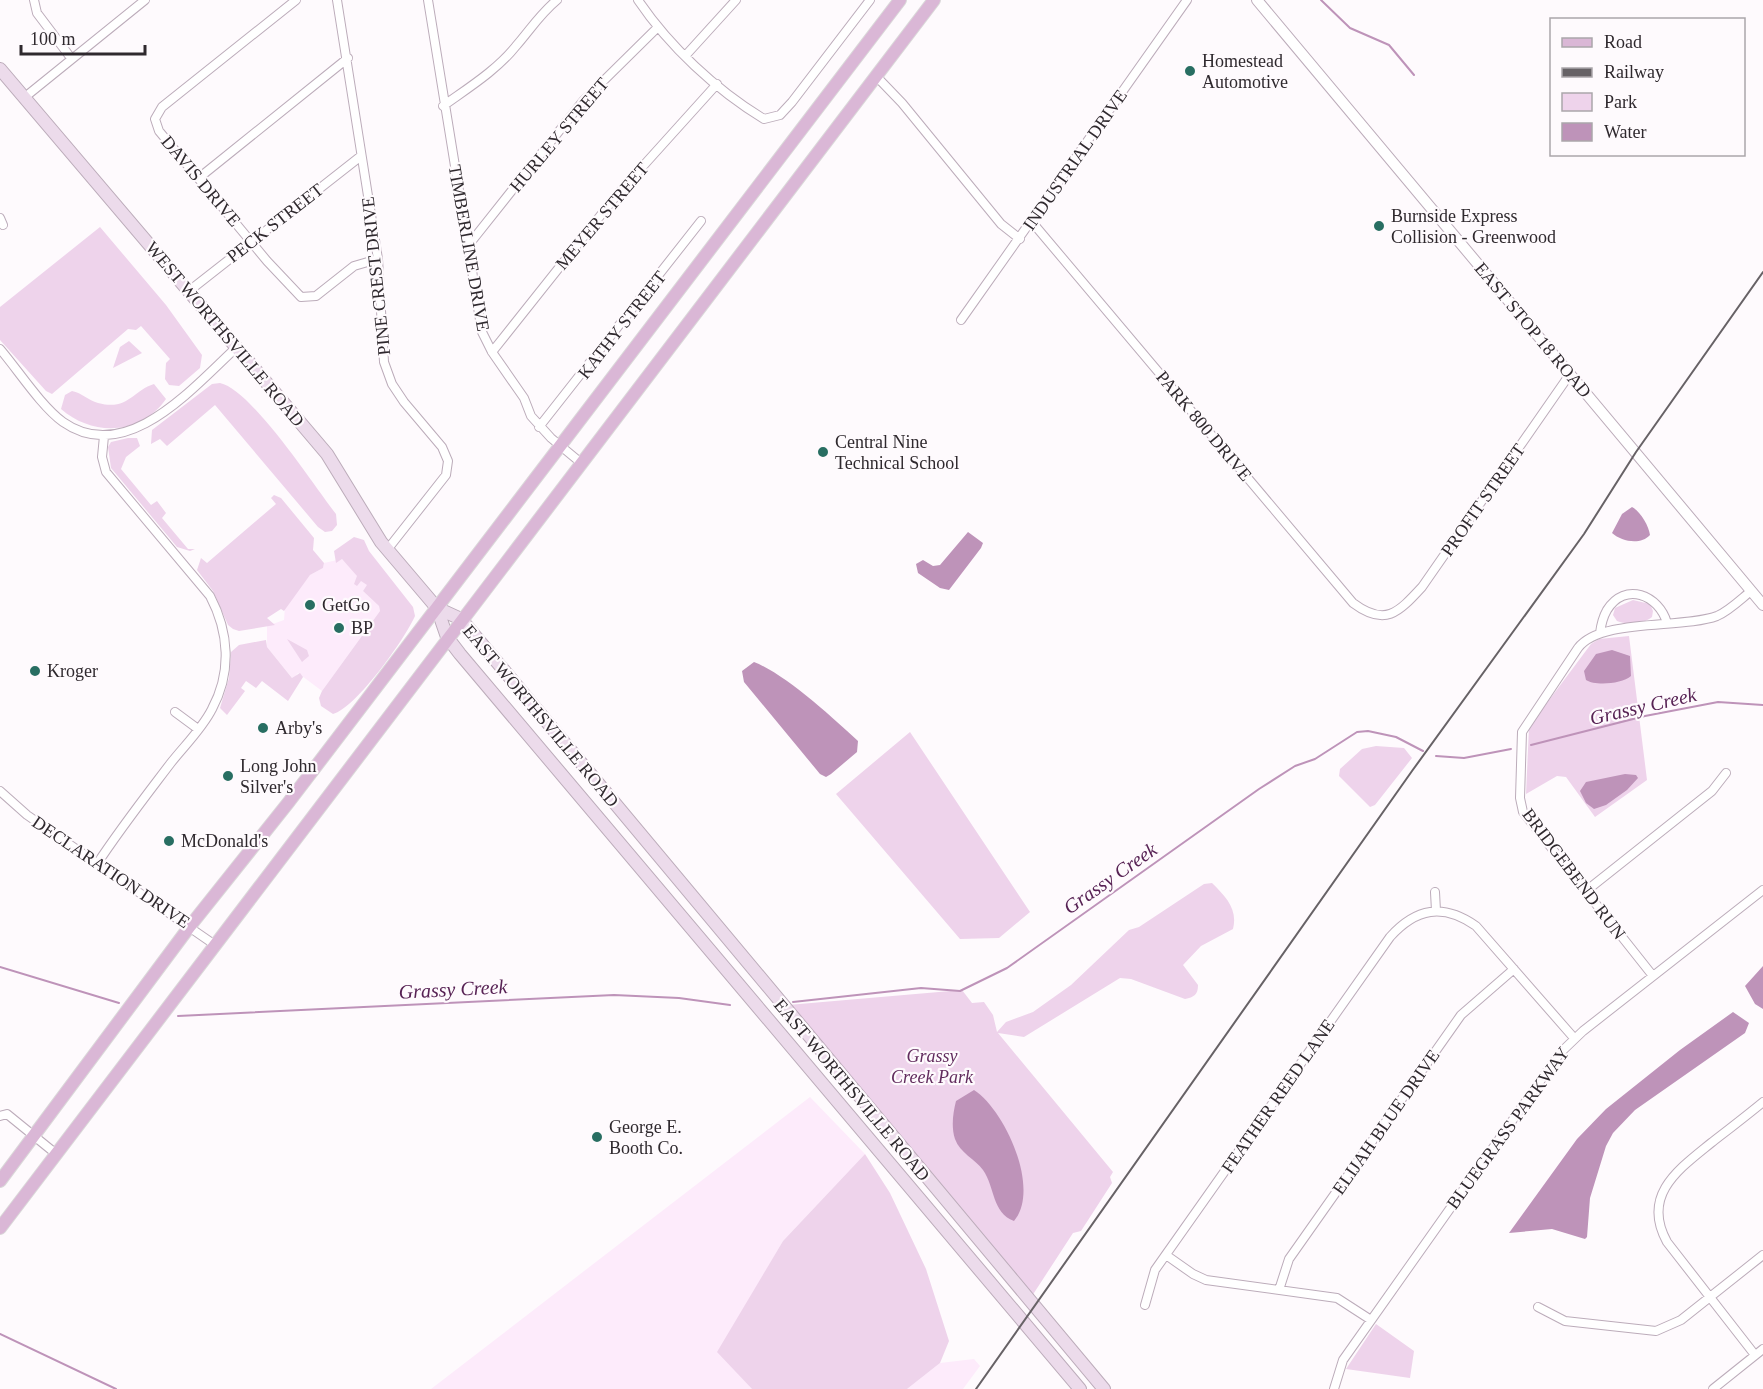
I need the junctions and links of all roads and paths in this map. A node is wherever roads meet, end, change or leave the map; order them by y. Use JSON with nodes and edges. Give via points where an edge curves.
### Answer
{"nodes":[{"id":1,"x":34,"y":0,"type":"edge"},
{"id":2,"x":145,"y":0,"type":"edge"},
{"id":3,"x":296,"y":0,"type":"edge"},
{"id":4,"x":337,"y":0,"type":"edge"},
{"id":5,"x":428,"y":0,"type":"edge"},
{"id":6,"x":557,"y":0,"type":"edge"},
{"id":7,"x":638,"y":0,"type":"edge"},
{"id":8,"x":736,"y":0,"type":"edge"},
{"id":9,"x":870,"y":0,"type":"edge"},
{"id":10,"x":900,"y":0,"type":"edge"},
{"id":11,"x":934,"y":0,"type":"edge"},
{"id":12,"x":1187,"y":0,"type":"edge"},
{"id":13,"x":1257,"y":0,"type":"edge"},
{"id":14,"x":657,"y":28,"type":"junction"},
{"id":15,"x":686,"y":56,"type":"junction"},
{"id":16,"x":71,"y":58,"type":"junction"},
{"id":17,"x":348,"y":58,"type":"junction"},
{"id":18,"x":0,"y":69,"type":"edge"},
{"id":19,"x":876,"y":76,"type":"junction"},
{"id":20,"x":717,"y":84,"type":"junction"},
{"id":21,"x":24,"y":97,"type":"junction"},
{"id":22,"x":443,"y":106,"type":"junction"},
{"id":23,"x":361,"y":156,"type":"junction"},
{"id":24,"x":200,"y":177,"type":"junction"},
{"id":25,"x":701,"y":221,"type":"dead end"},
{"id":26,"x":1032,"y":222,"type":"junction"},
{"id":27,"x":1020,"y":239,"type":"junction"},
{"id":28,"x":251,"y":241,"type":"junction"},
{"id":29,"x":467,"y":248,"type":"junction"},
{"id":30,"x":378,"y":259,"type":"junction"},
{"id":31,"x":189,"y":291,"type":"junction"},
{"id":32,"x":961,"y":320,"type":"dead end"},
{"id":33,"x":237,"y":347,"type":"junction"},
{"id":34,"x":0,"y":349,"type":"edge"},
{"id":35,"x":492,"y":352,"type":"junction"},
{"id":36,"x":1570,"y":374,"type":"junction"},
{"id":37,"x":539,"y":427,"type":"junction"},
{"id":38,"x":104,"y":436,"type":"junction"},
{"id":39,"x":560,"y":446,"type":"junction"},
{"id":40,"x":580,"y":462,"type":"junction"},
{"id":41,"x":387,"y":550,"type":"junction"},
{"id":42,"x":1751,"y":591,"type":"junction"},
{"id":43,"x":1763,"y":605,"type":"edge"},
{"id":44,"x":437,"y":608,"type":"junction"},
{"id":45,"x":1384,"y":615,"type":"joint"},
{"id":46,"x":461,"y":619,"type":"junction"},
{"id":47,"x":1667,"y":623,"type":"junction"},
{"id":48,"x":1600,"y":633,"type":"junction"},
{"id":49,"x":447,"y":637,"type":"junction"},
{"id":50,"x":175,"y":712,"type":"dead end"},
{"id":51,"x":198,"y":729,"type":"junction"},
{"id":52,"x":1726,"y":773,"type":"dead end"},
{"id":53,"x":0,"y":791,"type":"edge"},
{"id":54,"x":4,"y":798,"type":"edge"},
{"id":55,"x":98,"y":864,"type":"junction"},
{"id":56,"x":1763,"y":890,"type":"edge"},
{"id":57,"x":1586,"y":891,"type":"junction"},
{"id":58,"x":1435,"y":892,"type":"dead end"},
{"id":59,"x":1436,"y":911,"type":"junction"},
{"id":60,"x":190,"y":926,"type":"junction"},
{"id":61,"x":214,"y":945,"type":"junction"},
{"id":62,"x":1514,"y":969,"type":"junction"},
{"id":63,"x":1653,"y":976,"type":"junction"},
{"id":64,"x":1574,"y":1038,"type":"junction"},
{"id":65,"x":1763,"y":1102,"type":"edge"},
{"id":66,"x":0,"y":1116,"type":"edge"},
{"id":67,"x":34,"y":1134,"type":"junction"},
{"id":68,"x":55,"y":1153,"type":"junction"},
{"id":69,"x":0,"y":1181,"type":"edge"},
{"id":70,"x":0,"y":1228,"type":"edge"},
{"id":71,"x":1166,"y":1255,"type":"junction"},
{"id":72,"x":1763,"y":1255,"type":"edge"},
{"id":73,"x":1279,"y":1290,"type":"junction"},
{"id":74,"x":1710,"y":1297,"type":"junction"},
{"id":75,"x":1145,"y":1305,"type":"dead end"},
{"id":76,"x":1538,"y":1306,"type":"dead end"},
{"id":77,"x":1371,"y":1320,"type":"junction"},
{"id":78,"x":1763,"y":1349,"type":"edge"},
{"id":79,"x":1755,"y":1355,"type":"junction"},
{"id":80,"x":1080,"y":1389,"type":"edge"},
{"id":81,"x":1104,"y":1389,"type":"edge"},
{"id":82,"x":1334,"y":1389,"type":"edge"},
{"id":83,"x":1713,"y":1389,"type":"edge"}],
"edges":[{"from":1,"to":16,"type":"street","via":[[37,13]]},
{"from":2,"to":16,"type":"street"},
{"from":3,"to":24,"type":"street","name":"DAVIS DRIVE","via":[[162,107],[155,118],[159,131]]},
{"from":4,"to":17,"type":"street","name":"PINE CREST DRIVE"},
{"from":5,"to":22,"type":"street","name":"TIMBERLINE DRIVE"},
{"from":6,"to":22,"type":"street","via":[[531,24],[516,47]]},
{"from":7,"to":14,"type":"street"},
{"from":8,"to":15,"type":"street"},
{"from":9,"to":20,"type":"street","via":[[780,115],[764,119]]},
{"from":10,"to":39,"type":"main road"},
{"from":11,"to":19,"type":"main road"},
{"from":12,"to":26,"type":"street","name":"INDUSTRIAL DRIVE"},
{"from":13,"to":36,"type":"street","name":"EAST STOP 18 ROAD"},
{"from":14,"to":15,"type":"street"},
{"from":14,"to":29,"type":"street","name":"HURLEY STREET","via":[[583,101]]},
{"from":15,"to":20,"type":"street"},
{"from":16,"to":21,"type":"street"},
{"from":17,"to":23,"type":"street","name":"PINE CREST DRIVE"},
{"from":17,"to":24,"type":"street"},
{"from":18,"to":21,"type":"main road","name":"WEST WORTHSVILLE ROAD"},
{"from":19,"to":27,"type":"street","via":[[1001,224]]},
{"from":19,"to":40,"type":"main road"},
{"from":20,"to":35,"type":"street","name":"MEYER STREET","via":[[616,196]]},
{"from":21,"to":31,"type":"main road","name":"WEST WORTHSVILLE ROAD"},
{"from":22,"to":29,"type":"street","name":"TIMBERLINE DRIVE"},
{"from":23,"to":28,"type":"street","name":"PECK STREET"},
{"from":23,"to":30,"type":"street","name":"PINE CREST DRIVE"},
{"from":24,"to":28,"type":"street","name":"DAVIS DRIVE"},
{"from":25,"to":37,"type":"street","name":"KATHY STREET"},
{"from":26,"to":27,"type":"street","name":"INDUSTRIAL DRIVE"},
{"from":26,"to":45,"type":"street","name":"PARK 800 DRIVE","via":[[1353,603],[1369,615]]},
{"from":27,"to":32,"type":"street","name":"INDUSTRIAL DRIVE"},
{"from":28,"to":30,"type":"street","via":[[301,297],[316,296],[354,266]]},
{"from":28,"to":31,"type":"street","name":"PECK STREET"},
{"from":29,"to":35,"type":"street","name":"TIMBERLINE DRIVE","via":[[477,312]]},
{"from":30,"to":41,"type":"street","name":"PINE CREST DRIVE","via":[[383,351],[392,384],[448,460],[446,475]]},
{"from":31,"to":33,"type":"main road","name":"WEST WORTHSVILLE ROAD"},
{"from":33,"to":38,"type":"street","via":[[165,412],[137,429]]},
{"from":33,"to":41,"type":"main road","name":"WEST WORTHSVILLE ROAD","via":[[327,454]]},
{"from":34,"to":38,"type":"street","via":[[63,422],[84,433]]},
{"from":35,"to":37,"type":"street","name":"TIMBERLINE DRIVE"},
{"from":36,"to":42,"type":"street","name":"EAST STOP 18 ROAD"},
{"from":36,"to":45,"type":"street","name":"PROFIT STREET","via":[[1422,587],[1403,608]]},
{"from":37,"to":39,"type":"street","name":"TIMBERLINE DRIVE"},
{"from":38,"to":51,"type":"street","via":[[102,457],[106,472],[200,582],[219,614],[226,638],[224,675],[212,710]]},
{"from":39,"to":40,"type":"street","name":"TIMBERLINE DRIVE"},
{"from":39,"to":44,"type":"main road"},
{"from":40,"to":46,"type":"main road"},
{"from":41,"to":44,"type":"main road","name":"WEST WORTHSVILLE ROAD"},
{"from":42,"to":43,"type":"street","name":"EAST STOP 18 ROAD"},
{"from":42,"to":47,"type":"street","via":[[1719,615]]},
{"from":44,"to":46,"type":"main road","name":"EAST WORTHSVILLE ROAD"},
{"from":44,"to":49,"type":"main road","name":"EAST WORTHSVILLE ROAD"},
{"from":44,"to":60,"type":"main road"},
{"from":46,"to":49,"type":"main road"},
{"from":46,"to":81,"type":"main road","name":"EAST WORTHSVILLE ROAD"},
{"from":47,"to":48,"type":"street"},
{"from":47,"to":48,"type":"street","via":[[1650,598],[1631,594],[1606,611]]},
{"from":48,"to":57,"type":"street","name":"BRIDGEBEND RUN","via":[[1582,642],[1521,734],[1523,812]]},
{"from":49,"to":61,"type":"main road"},
{"from":49,"to":80,"type":"main road","name":"EAST WORTHSVILLE ROAD"},
{"from":50,"to":51,"type":"street"},
{"from":51,"to":55,"type":"street"},
{"from":52,"to":57,"type":"street","via":[[1712,791]]},
{"from":53,"to":54,"type":"street","name":"DECLARATION DRIVE"},
{"from":54,"to":55,"type":"street","name":"DECLARATION DRIVE"},
{"from":55,"to":60,"type":"street","name":"DECLARATION DRIVE"},
{"from":56,"to":63,"type":"street","name":"BLUEGRASS PARKWAY"},
{"from":57,"to":63,"type":"street","name":"BRIDGEBEND RUN"},
{"from":58,"to":59,"type":"street"},
{"from":59,"to":62,"type":"street","via":[[1450,912],[1476,926]]},
{"from":59,"to":71,"type":"street","name":"FEATHER REED LANE","via":[[1408,920],[1390,938]]},
{"from":60,"to":61,"type":"street","name":"DECLARATION DRIVE"},
{"from":60,"to":67,"type":"main road"},
{"from":61,"to":68,"type":"main road"},
{"from":62,"to":64,"type":"street"},
{"from":62,"to":73,"type":"street","name":"ELIJAH BLUE DRIVE","via":[[1461,1015],[1289,1259]]},
{"from":63,"to":64,"type":"street","name":"BLUEGRASS PARKWAY"},
{"from":64,"to":77,"type":"street","name":"BLUEGRASS PARKWAY"},
{"from":65,"to":74,"type":"street","via":[[1681,1167],[1664,1188],[1660,1200],[1663,1234]]},
{"from":66,"to":67,"type":"street","via":[[7,1114]]},
{"from":67,"to":68,"type":"street"},
{"from":67,"to":69,"type":"main road"},
{"from":68,"to":70,"type":"main road"},
{"from":71,"to":73,"type":"street","via":[[1206,1280]]},
{"from":71,"to":75,"type":"street","name":"FEATHER REED LANE","via":[[1151,1278]]},
{"from":72,"to":74,"type":"street"},
{"from":73,"to":77,"type":"street","via":[[1337,1298]]},
{"from":74,"to":76,"type":"street","via":[[1674,1324],[1651,1332],[1565,1321]]},
{"from":74,"to":79,"type":"street"},
{"from":77,"to":82,"type":"street","name":"BLUEGRASS PARKWAY","via":[[1343,1360]]},
{"from":78,"to":79,"type":"street"},
{"from":79,"to":83,"type":"street"}]}
